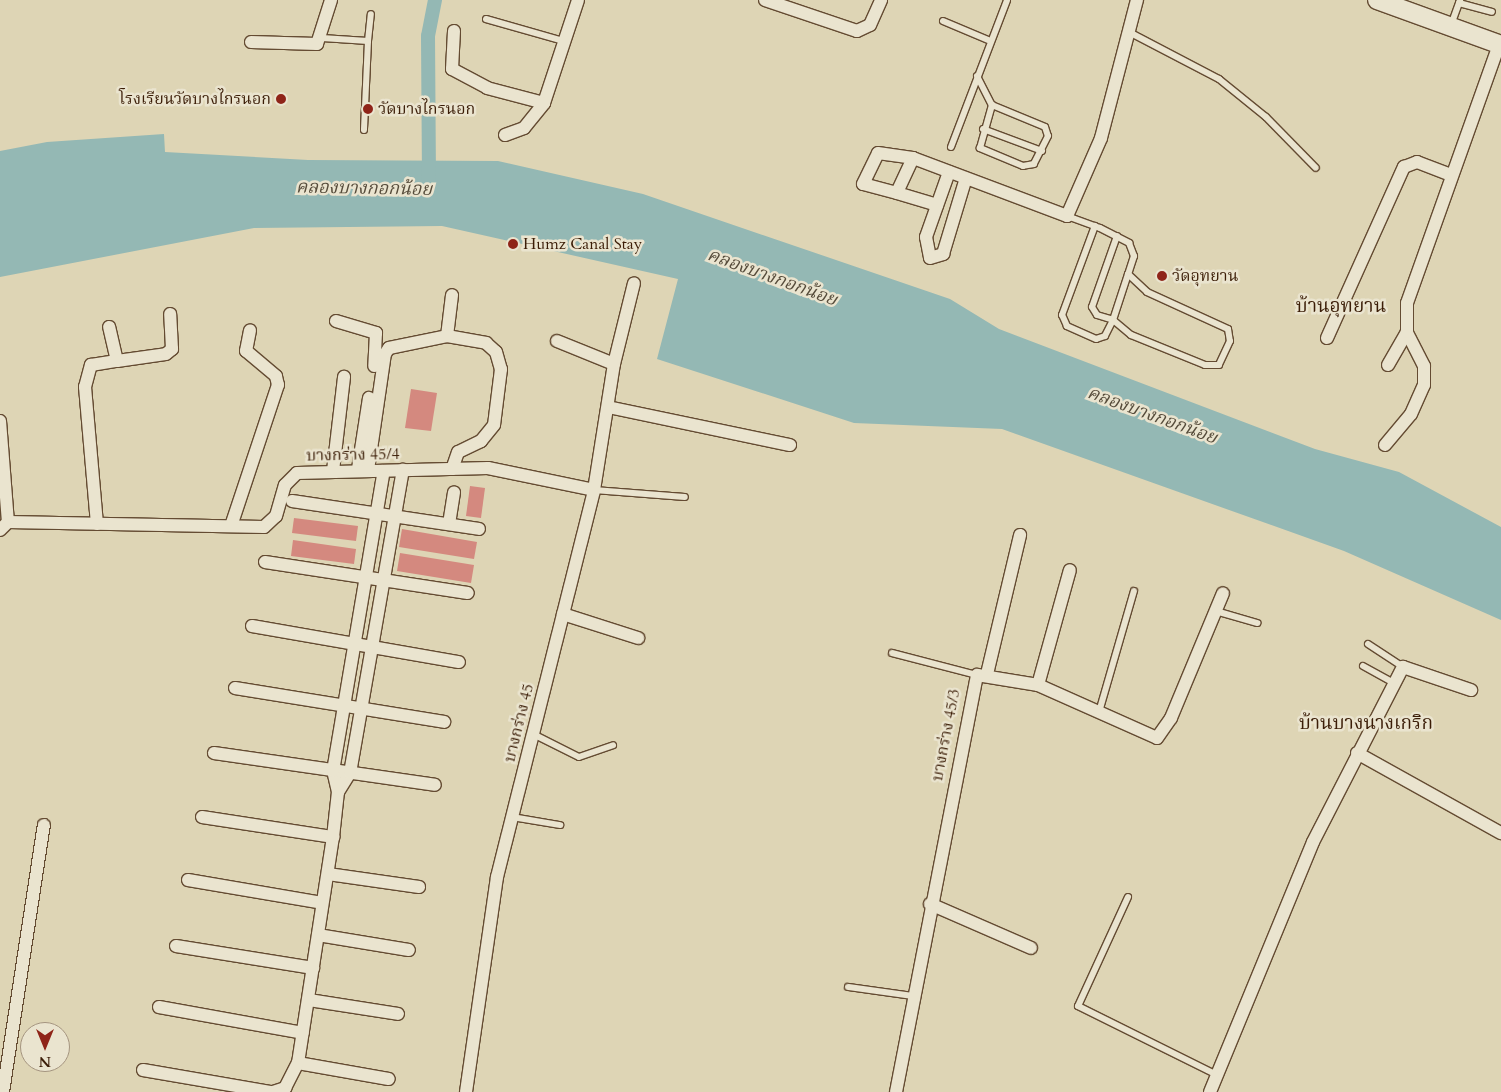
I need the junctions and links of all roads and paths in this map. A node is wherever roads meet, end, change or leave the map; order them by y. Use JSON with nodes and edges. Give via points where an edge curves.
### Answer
{"nodes":[{"id":1,"x":331,"y":0,"type":"edge"},
{"id":2,"x":577,"y":0,"type":"edge"},
{"id":3,"x":765,"y":0,"type":"edge"},
{"id":4,"x":881,"y":0,"type":"edge"},
{"id":5,"x":1007,"y":0,"type":"edge"},
{"id":6,"x":1136,"y":0,"type":"edge"},
{"id":7,"x":1377,"y":0,"type":"edge"},
{"id":8,"x":1459,"y":1,"type":"edge"},
{"id":9,"x":1492,"y":12,"type":"dead end"},
{"id":10,"x":370,"y":14,"type":"dead end"},
{"id":11,"x":486,"y":18,"type":"dead end"},
{"id":12,"x":943,"y":21,"type":"dead end"},
{"id":13,"x":1450,"y":29,"type":"junction"},
{"id":14,"x":1127,"y":31,"type":"junction"},
{"id":15,"x":454,"y":32,"type":"dead end"},
{"id":16,"x":322,"y":38,"type":"junction"},
{"id":17,"x":988,"y":40,"type":"junction"},
{"id":18,"x":368,"y":41,"type":"junction"},
{"id":19,"x":563,"y":41,"type":"junction"},
{"id":20,"x":251,"y":42,"type":"dead end"},
{"id":21,"x":1500,"y":44,"type":"edge"},
{"id":22,"x":977,"y":76,"type":"junction"},
{"id":23,"x":544,"y":103,"type":"junction"},
{"id":24,"x":992,"y":105,"type":"junction"},
{"id":25,"x":983,"y":129,"type":"junction"},
{"id":26,"x":364,"y":130,"type":"dead end"},
{"id":27,"x":505,"y":135,"type":"dead end"},
{"id":28,"x":951,"y":147,"type":"dead end"},
{"id":29,"x":1042,"y":151,"type":"junction"},
{"id":30,"x":912,"y":158,"type":"junction"},
{"id":31,"x":1316,"y":168,"type":"dead end"},
{"id":32,"x":950,"y":172,"type":"junction"},
{"id":33,"x":1451,"y":175,"type":"junction"},
{"id":34,"x":966,"y":178,"type":"junction"},
{"id":35,"x":896,"y":193,"type":"junction"},
{"id":36,"x":937,"y":205,"type":"junction"},
{"id":37,"x":1067,"y":216,"type":"junction"},
{"id":38,"x":1095,"y":226,"type":"junction"},
{"id":39,"x":1117,"y":236,"type":"junction"},
{"id":40,"x":1128,"y":274,"type":"junction"},
{"id":41,"x":634,"y":283,"type":"dead end"},
{"id":42,"x":452,"y":295,"type":"dead end"},
{"id":43,"x":170,"y":314,"type":"dead end"},
{"id":44,"x":1113,"y":320,"type":"junction"},
{"id":45,"x":336,"y":321,"type":"dead end"},
{"id":46,"x":108,"y":327,"type":"dead end"},
{"id":47,"x":250,"y":330,"type":"dead end"},
{"id":48,"x":1407,"y":332,"type":"junction"},
{"id":49,"x":447,"y":336,"type":"junction"},
{"id":50,"x":1327,"y":338,"type":"dead end"},
{"id":51,"x":557,"y":341,"type":"dead end"},
{"id":52,"x":116,"y":360,"type":"junction"},
{"id":53,"x":614,"y":364,"type":"junction"},
{"id":54,"x":1388,"y":365,"type":"dead end"},
{"id":55,"x":344,"y":377,"type":"dead end"},
{"id":56,"x":608,"y":406,"type":"junction"},
{"id":57,"x":0,"y":421,"type":"edge"},
{"id":58,"x":790,"y":445,"type":"dead end"},
{"id":59,"x":1385,"y":445,"type":"dead end"},
{"id":60,"x":452,"y":469,"type":"junction"},
{"id":61,"x":363,"y":470,"type":"junction"},
{"id":62,"x":384,"y":470,"type":"junction"},
{"id":63,"x":403,"y":470,"type":"junction"},
{"id":64,"x":333,"y":471,"type":"junction"},
{"id":65,"x":594,"y":490,"type":"junction"},
{"id":66,"x":454,"y":492,"type":"dead end"},
{"id":67,"x":684,"y":497,"type":"dead end"},
{"id":68,"x":292,"y":501,"type":"dead end"},
{"id":69,"x":378,"y":512,"type":"junction"},
{"id":70,"x":396,"y":514,"type":"junction"},
{"id":71,"x":97,"y":524,"type":"junction"},
{"id":72,"x":450,"y":524,"type":"junction"},
{"id":73,"x":4,"y":526,"type":"edge"},
{"id":74,"x":237,"y":526,"type":"junction"},
{"id":75,"x":479,"y":529,"type":"dead end"},
{"id":76,"x":1020,"y":535,"type":"dead end"},
{"id":77,"x":264,"y":562,"type":"dead end"},
{"id":78,"x":1070,"y":570,"type":"dead end"},
{"id":79,"x":366,"y":578,"type":"junction"},
{"id":80,"x":385,"y":580,"type":"junction"},
{"id":81,"x":1134,"y":591,"type":"dead end"},
{"id":82,"x":468,"y":593,"type":"dead end"},
{"id":83,"x":1222,"y":593,"type":"dead end"},
{"id":84,"x":1219,"y":612,"type":"junction"},
{"id":85,"x":563,"y":614,"type":"junction"},
{"id":86,"x":1256,"y":623,"type":"dead end"},
{"id":87,"x":252,"y":626,"type":"dead end"},
{"id":88,"x":638,"y":638,"type":"dead end"},
{"id":89,"x":354,"y":642,"type":"junction"},
{"id":90,"x":1368,"y":644,"type":"dead end"},
{"id":91,"x":372,"y":645,"type":"junction"},
{"id":92,"x":892,"y":653,"type":"dead end"},
{"id":93,"x":459,"y":662,"type":"dead end"},
{"id":94,"x":1363,"y":666,"type":"dead end"},
{"id":95,"x":1403,"y":667,"type":"junction"},
{"id":96,"x":982,"y":675,"type":"junction"},
{"id":97,"x":1394,"y":683,"type":"junction"},
{"id":98,"x":1038,"y":685,"type":"junction"},
{"id":99,"x":235,"y":688,"type":"dead end"},
{"id":100,"x":1471,"y":690,"type":"dead end"},
{"id":101,"x":343,"y":707,"type":"junction"},
{"id":102,"x":360,"y":710,"type":"junction"},
{"id":103,"x":1099,"y":713,"type":"junction"},
{"id":104,"x":444,"y":722,"type":"dead end"},
{"id":105,"x":533,"y":734,"type":"junction"},
{"id":106,"x":613,"y":745,"type":"dead end"},
{"id":107,"x":214,"y":753,"type":"dead end"},
{"id":108,"x":1357,"y":753,"type":"junction"},
{"id":109,"x":333,"y":772,"type":"junction"},
{"id":110,"x":350,"y":773,"type":"junction"},
{"id":111,"x":435,"y":785,"type":"dead end"},
{"id":112,"x":338,"y":792,"type":"junction"},
{"id":113,"x":202,"y":818,"type":"dead end"},
{"id":114,"x":512,"y":818,"type":"junction"},
{"id":115,"x":44,"y":824,"type":"dead end"},
{"id":116,"x":560,"y":825,"type":"dead end"},
{"id":117,"x":1501,"y":833,"type":"edge"},
{"id":118,"x":333,"y":837,"type":"junction"},
{"id":119,"x":328,"y":874,"type":"junction"},
{"id":120,"x":188,"y":880,"type":"dead end"},
{"id":121,"x":419,"y":887,"type":"dead end"},
{"id":122,"x":1128,"y":897,"type":"dead end"},
{"id":123,"x":322,"y":903,"type":"junction"},
{"id":124,"x":930,"y":904,"type":"junction"},
{"id":125,"x":318,"y":935,"type":"junction"},
{"id":126,"x":176,"y":946,"type":"dead end"},
{"id":127,"x":1031,"y":948,"type":"dead end"},
{"id":128,"x":409,"y":950,"type":"dead end"},
{"id":129,"x":313,"y":968,"type":"junction"},
{"id":130,"x":848,"y":987,"type":"dead end"},
{"id":131,"x":913,"y":996,"type":"junction"},
{"id":132,"x":309,"y":1000,"type":"junction"},
{"id":133,"x":159,"y":1007,"type":"dead end"},
{"id":134,"x":398,"y":1014,"type":"dead end"},
{"id":135,"x":303,"y":1033,"type":"junction"},
{"id":136,"x":298,"y":1063,"type":"junction"},
{"id":137,"x":143,"y":1070,"type":"dead end"},
{"id":138,"x":1217,"y":1075,"type":"junction"},
{"id":139,"x":389,"y":1079,"type":"dead end"},
{"id":140,"x":206,"y":1087,"type":"edge"},
{"id":141,"x":3,"y":1092,"type":"edge"},
{"id":142,"x":272,"y":1092,"type":"edge"},
{"id":143,"x":466,"y":1092,"type":"edge"},
{"id":144,"x":896,"y":1092,"type":"edge"},
{"id":145,"x":1210,"y":1092,"type":"edge"}],
"edges":[{"from":1,"to":16,"type":"street"},
{"from":2,"to":19,"type":"street"},
{"from":3,"to":4,"type":"street","via":[[857,31],[870,25]]},
{"from":5,"to":17,"type":"lane"},
{"from":6,"to":14,"type":"street"},
{"from":7,"to":13,"type":"street"},
{"from":8,"to":9,"type":"lane"},
{"from":8,"to":13,"type":"lane"},
{"from":10,"to":18,"type":"lane"},
{"from":11,"to":19,"type":"lane"},
{"from":12,"to":17,"type":"lane"},
{"from":13,"to":21,"type":"street"},
{"from":14,"to":31,"type":"lane","via":[[1219,79],[1266,117]]},
{"from":14,"to":37,"type":"street","via":[[1101,138]]},
{"from":15,"to":23,"type":"street","via":[[452,69],[487,88]]},
{"from":16,"to":18,"type":"lane"},
{"from":16,"to":20,"type":"street","via":[[311,45]]},
{"from":17,"to":22,"type":"lane"},
{"from":18,"to":26,"type":"lane"},
{"from":19,"to":23,"type":"street"},
{"from":21,"to":33,"type":"street"},
{"from":22,"to":24,"type":"lane"},
{"from":22,"to":28,"type":"lane"},
{"from":23,"to":27,"type":"street","via":[[524,128]]},
{"from":24,"to":25,"type":"lane"},
{"from":24,"to":29,"type":"lane","via":[[1045,127],[1048,136]]},
{"from":25,"to":29,"type":"lane"},
{"from":25,"to":29,"type":"lane","via":[[980,142],[984,151],[1023,166],[1034,164]]},
{"from":30,"to":32,"type":"street"},
{"from":30,"to":35,"type":"street"},
{"from":30,"to":35,"type":"street","via":[[885,151],[874,158],[863,184]]},
{"from":32,"to":34,"type":"street"},
{"from":32,"to":36,"type":"street"},
{"from":33,"to":48,"type":"street","via":[[1408,303]]},
{"from":33,"to":50,"type":"street","via":[[1417,162],[1404,166]]},
{"from":34,"to":36,"type":"street","via":[[943,254],[930,258],[924,246]]},
{"from":34,"to":37,"type":"street"},
{"from":35,"to":36,"type":"street"},
{"from":37,"to":38,"type":"lane"},
{"from":38,"to":39,"type":"lane"},
{"from":38,"to":44,"type":"lane","via":[[1062,314],[1067,326],[1096,339],[1105,336]]},
{"from":39,"to":40,"type":"lane","via":[[1133,250]]},
{"from":39,"to":44,"type":"lane","via":[[1092,307],[1097,315]]},
{"from":40,"to":44,"type":"lane"},
{"from":40,"to":44,"type":"lane","via":[[1147,292],[1223,324],[1230,340],[1219,365],[1205,365],[1131,335]]},
{"from":41,"to":53,"type":"street","name":"บางกร่าง 45"},
{"from":42,"to":49,"type":"street"},
{"from":43,"to":52,"type":"street","via":[[172,349],[166,354]]},
{"from":45,"to":61,"type":"street","via":[[376,333],[379,340]]},
{"from":46,"to":52,"type":"street"},
{"from":47,"to":74,"type":"street","via":[[246,351],[273,372],[278,385]]},
{"from":48,"to":54,"type":"street"},
{"from":48,"to":59,"type":"street","via":[[1424,366],[1424,385],[1411,414]]},
{"from":49,"to":60,"type":"street","via":[[486,343],[496,352],[501,369],[494,425],[481,441],[458,452]]},
{"from":49,"to":61,"type":"street","via":[[389,348],[385,354]]},
{"from":51,"to":53,"type":"street"},
{"from":52,"to":71,"type":"street","via":[[91,365],[86,372]]},
{"from":53,"to":56,"type":"street","name":"บางกร่าง 45"},
{"from":55,"to":64,"type":"street"},
{"from":56,"to":58,"type":"street"},
{"from":56,"to":65,"type":"street","name":"บางกร่าง 45"},
{"from":57,"to":73,"type":"street"},
{"from":60,"to":63,"type":"street","name":"บางกร่าง 45/4"},
{"from":60,"to":65,"type":"street","name":"บางกร่าง 45/4","via":[[510,471]]},
{"from":61,"to":62,"type":"street","name":"บางกร่าง 45/4"},
{"from":61,"to":64,"type":"street","name":"บางกร่าง 45/4"},
{"from":62,"to":63,"type":"street","name":"บางกร่าง 45/4"},
{"from":62,"to":69,"type":"street"},
{"from":63,"to":70,"type":"street"},
{"from":64,"to":74,"type":"street","name":"บางกร่าง 45/4","via":[[289,477],[276,516],[264,527]]},
{"from":65,"to":67,"type":"lane"},
{"from":65,"to":85,"type":"street","name":"บางกร่าง 45"},
{"from":66,"to":72,"type":"street"},
{"from":68,"to":69,"type":"street"},
{"from":69,"to":70,"type":"street"},
{"from":69,"to":79,"type":"street"},
{"from":70,"to":72,"type":"street"},
{"from":70,"to":80,"type":"street"},
{"from":71,"to":73,"type":"street","name":"บางกร่าง 45/4"},
{"from":71,"to":74,"type":"street","name":"บางกร่าง 45/4"},
{"from":72,"to":75,"type":"street"},
{"from":76,"to":96,"type":"street","name":"บางกร่าง 45/3"},
{"from":77,"to":79,"type":"street"},
{"from":78,"to":98,"type":"street"},
{"from":79,"to":80,"type":"street"},
{"from":79,"to":89,"type":"street"},
{"from":80,"to":82,"type":"street"},
{"from":80,"to":91,"type":"street"},
{"from":81,"to":103,"type":"lane"},
{"from":83,"to":84,"type":"street"},
{"from":84,"to":86,"type":"lane"},
{"from":84,"to":103,"type":"street","via":[[1162,736],[1147,737]]},
{"from":85,"to":88,"type":"street"},
{"from":85,"to":105,"type":"street","name":"บางกร่าง 45"},
{"from":87,"to":89,"type":"street"},
{"from":89,"to":91,"type":"street"},
{"from":89,"to":101,"type":"street"},
{"from":90,"to":95,"type":"lane"},
{"from":91,"to":93,"type":"street"},
{"from":91,"to":102,"type":"street"},
{"from":92,"to":96,"type":"lane"},
{"from":94,"to":97,"type":"lane"},
{"from":95,"to":97,"type":"street"},
{"from":95,"to":100,"type":"street"},
{"from":96,"to":98,"type":"street"},
{"from":96,"to":124,"type":"street","name":"บางกร่าง 45/3"},
{"from":97,"to":108,"type":"street"},
{"from":98,"to":103,"type":"street"},
{"from":99,"to":101,"type":"street"},
{"from":101,"to":102,"type":"street"},
{"from":101,"to":109,"type":"street"},
{"from":102,"to":104,"type":"street"},
{"from":102,"to":110,"type":"street"},
{"from":105,"to":106,"type":"lane","via":[[579,757]]},
{"from":105,"to":114,"type":"street","name":"บางกร่าง 45"},
{"from":107,"to":109,"type":"street"},
{"from":108,"to":117,"type":"street"},
{"from":108,"to":138,"type":"street","via":[[1271,937]]},
{"from":109,"to":110,"type":"street"},
{"from":109,"to":112,"type":"street"},
{"from":110,"to":111,"type":"street"},
{"from":110,"to":112,"type":"street"},
{"from":112,"to":118,"type":"street"},
{"from":113,"to":118,"type":"street"},
{"from":114,"to":116,"type":"lane"},
{"from":114,"to":143,"type":"street","name":"บางกร่าง 45","via":[[497,877]]},
{"from":115,"to":141,"type":"street"},
{"from":118,"to":119,"type":"street"},
{"from":119,"to":121,"type":"street"},
{"from":119,"to":123,"type":"street"},
{"from":120,"to":123,"type":"street"},
{"from":122,"to":138,"type":"lane","via":[[1078,1006]]},
{"from":123,"to":125,"type":"street"},
{"from":124,"to":127,"type":"street"},
{"from":124,"to":131,"type":"street","name":"บางกร่าง 45/3"},
{"from":125,"to":128,"type":"street"},
{"from":125,"to":129,"type":"street"},
{"from":126,"to":129,"type":"street"},
{"from":129,"to":132,"type":"street"},
{"from":130,"to":131,"type":"lane"},
{"from":131,"to":144,"type":"street","name":"บางกร่าง 45/3"},
{"from":132,"to":134,"type":"street"},
{"from":132,"to":135,"type":"street"},
{"from":133,"to":135,"type":"street"},
{"from":135,"to":136,"type":"street"},
{"from":136,"to":139,"type":"street"},
{"from":136,"to":142,"type":"street","via":[[285,1088]]},
{"from":137,"to":140,"type":"street"},
{"from":138,"to":145,"type":"street"},
{"from":140,"to":142,"type":"street"}]}
